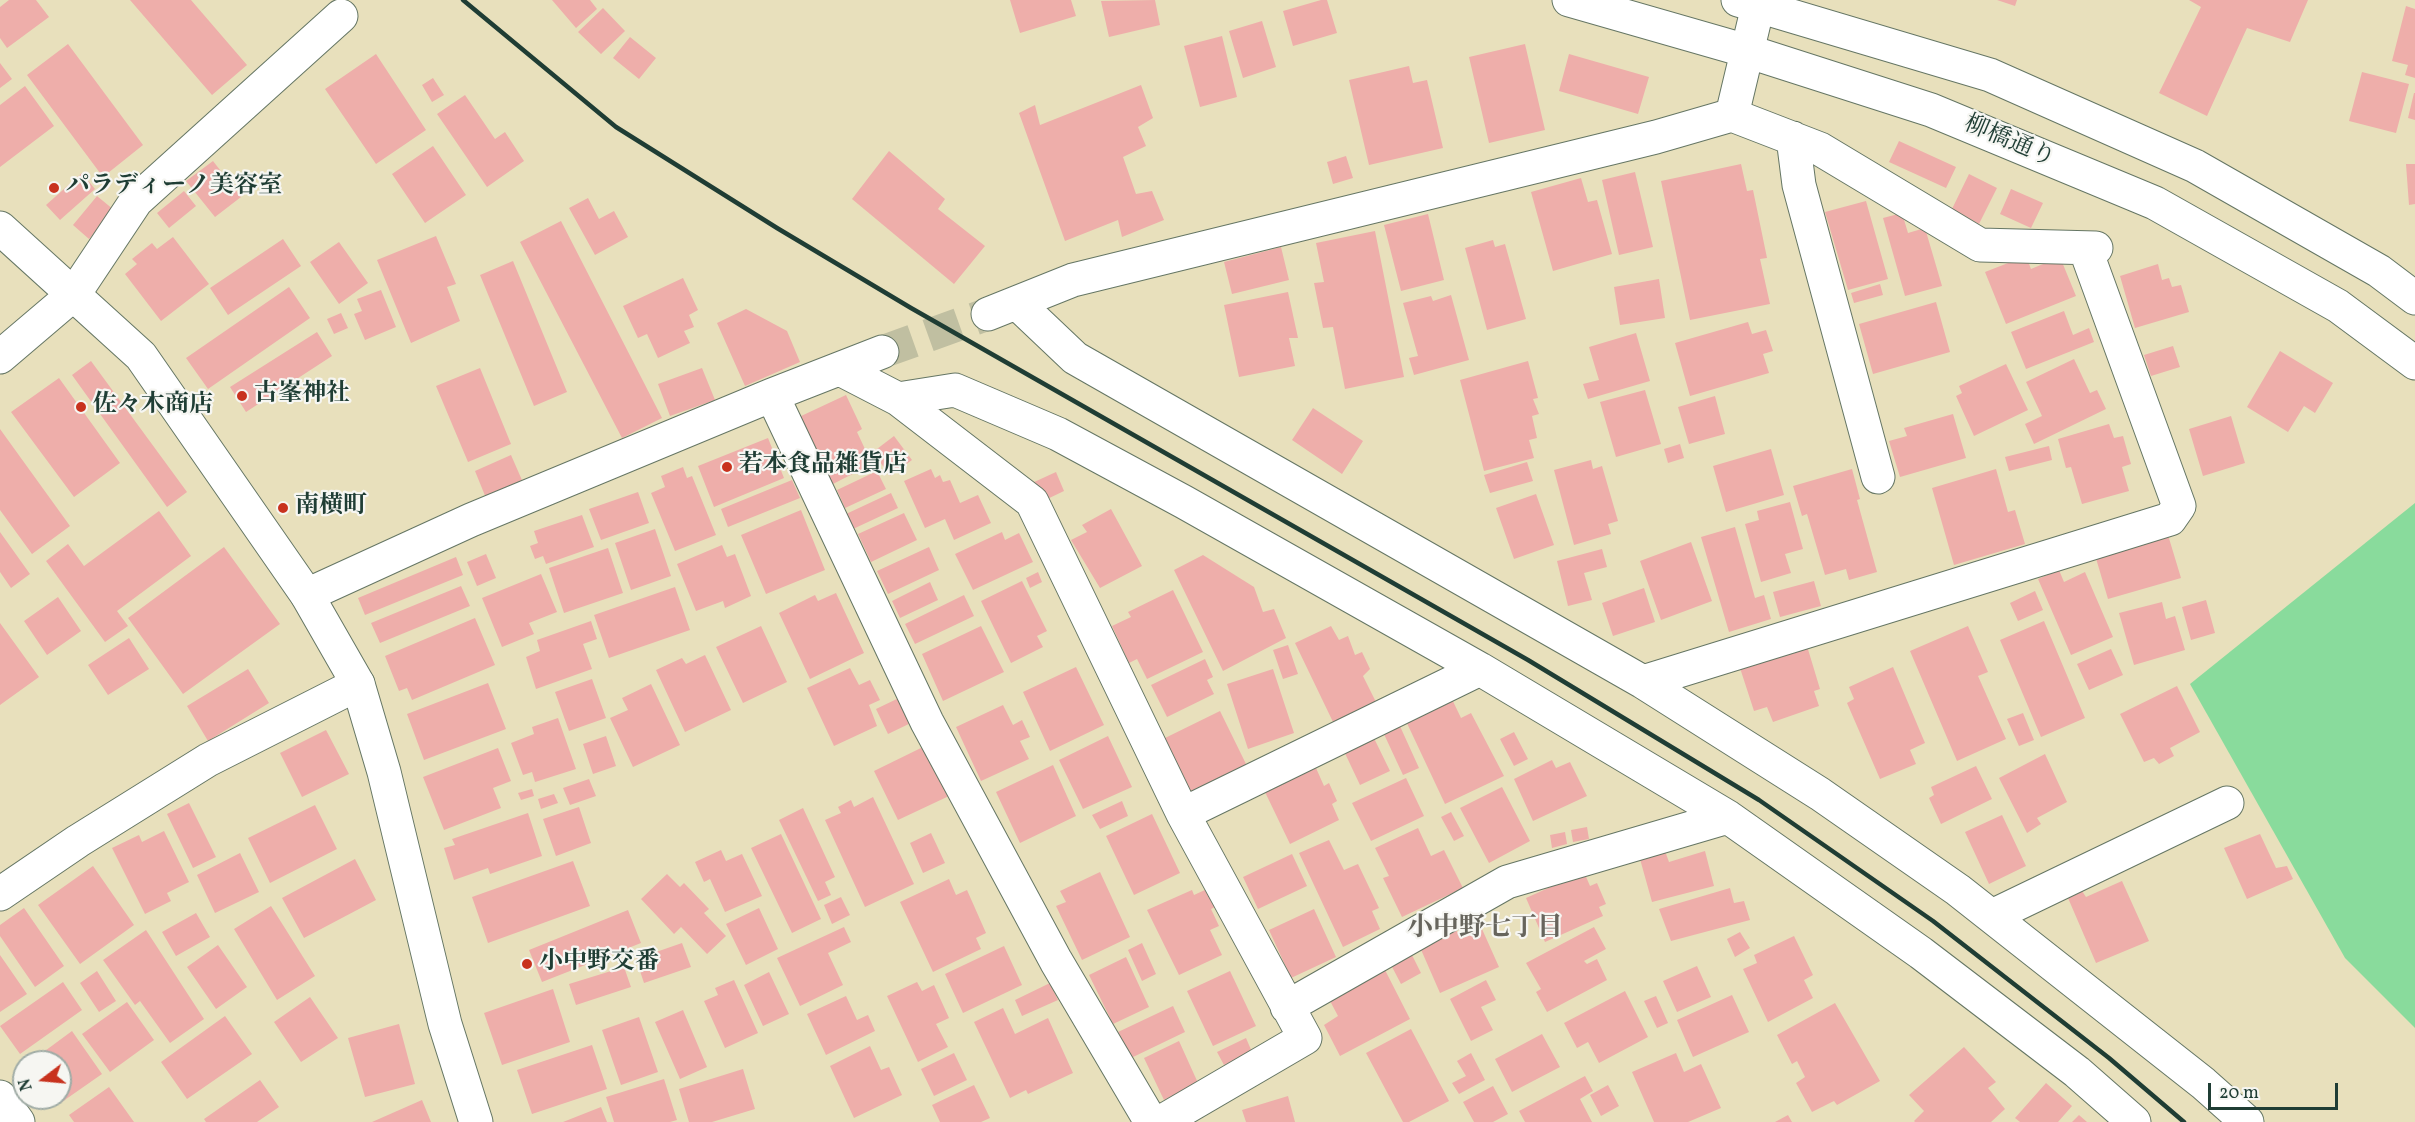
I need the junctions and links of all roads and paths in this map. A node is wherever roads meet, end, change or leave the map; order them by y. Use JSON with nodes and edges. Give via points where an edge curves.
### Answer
{"nodes":[{"id":1,"x":1569,"y":0,"type":"edge"},
{"id":2,"x":1748,"y":3,"type":"edge"},
{"id":3,"x":340,"y":16,"type":"dead end"},
{"id":4,"x":1747,"y":51,"type":"junction"},
{"id":5,"x":1732,"y":115,"type":"junction"},
{"id":6,"x":1793,"y":138,"type":"junction"},
{"id":7,"x":0,"y":228,"type":"edge"},
{"id":8,"x":74,"y":294,"type":"junction"},
{"id":9,"x":2415,"y":298,"type":"edge"},
{"id":10,"x":882,"y":352,"type":"tunnel mouth"},
{"id":11,"x":0,"y":357,"type":"edge"},
{"id":12,"x":2415,"y":363,"type":"edge"},
{"id":13,"x":840,"y":369,"type":"junction"},
{"id":14,"x":772,"y":395,"type":"junction"},
{"id":15,"x":898,"y":399,"type":"junction"},
{"id":16,"x":1878,"y":477,"type":"dead end"},
{"id":17,"x":307,"y":595,"type":"junction"},
{"id":18,"x":1480,"y":669,"type":"junction"},
{"id":19,"x":1643,"y":682,"type":"junction"},
{"id":20,"x":358,"y":684,"type":"junction"},
{"id":21,"x":2227,"y":803,"type":"dead end"},
{"id":22,"x":1183,"y":814,"type":"junction"},
{"id":23,"x":1728,"y":817,"type":"junction"},
{"id":24,"x":0,"y":894,"type":"edge"},
{"id":25,"x":1992,"y":916,"type":"junction"},
{"id":26,"x":1287,"y":1007,"type":"junction"},
{"id":27,"x":0,"y":1097,"type":"edge"},
{"id":28,"x":18,"y":1122,"type":"edge"},
{"id":29,"x":476,"y":1122,"type":"edge"},
{"id":30,"x":1151,"y":1122,"type":"edge"},
{"id":31,"x":1161,"y":1122,"type":"edge"},
{"id":32,"x":2134,"y":1122,"type":"edge"},
{"id":33,"x":2247,"y":1122,"type":"edge"}],
"edges":[{"from":1,"to":4,"type":"street","name":"柳橋通り"},
{"from":2,"to":4,"type":"street"},
{"from":2,"to":9,"type":"street","via":[[1990,75],[2195,166],[2379,271]]},
{"from":3,"to":8,"type":"street","via":[[136,201]]},
{"from":4,"to":5,"type":"street"},
{"from":4,"to":12,"type":"street","name":"柳橋通り","via":[[1932,110],[2155,203],[2338,306]]},
{"from":5,"to":6,"type":"street"},
{"from":5,"to":19,"type":"street","via":[[1072,280],[1002,309],[1075,358]]},
{"from":6,"to":16,"type":"street","via":[[1799,185]]},
{"from":6,"to":19,"type":"street","via":[[1821,149],[1980,245],[2091,248],[2179,506],[2170,519]]},
{"from":7,"to":8,"type":"street"},
{"from":8,"to":11,"type":"street"},
{"from":8,"to":17,"type":"street","via":[[141,356]]},
{"from":10,"to":13,"type":"street"},
{"from":13,"to":14,"type":"street"},
{"from":13,"to":15,"type":"street"},
{"from":14,"to":17,"type":"street","via":[[471,520]]},
{"from":14,"to":30,"type":"street","via":[[927,722],[1056,961]]},
{"from":15,"to":18,"type":"street","via":[[955,390],[1058,434]]},
{"from":15,"to":22,"type":"street","via":[[1032,502]]},
{"from":17,"to":20,"type":"street"},
{"from":18,"to":22,"type":"street"},
{"from":18,"to":23,"type":"street"},
{"from":19,"to":25,"type":"street","via":[[1820,794]]},
{"from":20,"to":24,"type":"street","via":[[208,760]]},
{"from":20,"to":29,"type":"street","via":[[384,772],[445,1024]]},
{"from":21,"to":25,"type":"street"},
{"from":22,"to":26,"type":"street"},
{"from":23,"to":26,"type":"street","via":[[1507,882]]},
{"from":23,"to":32,"type":"street","via":[[1921,953],[2077,1072]]},
{"from":25,"to":33,"type":"street"},
{"from":26,"to":31,"type":"street","via":[[1305,1038]]},
{"from":27,"to":28,"type":"street"}]}
